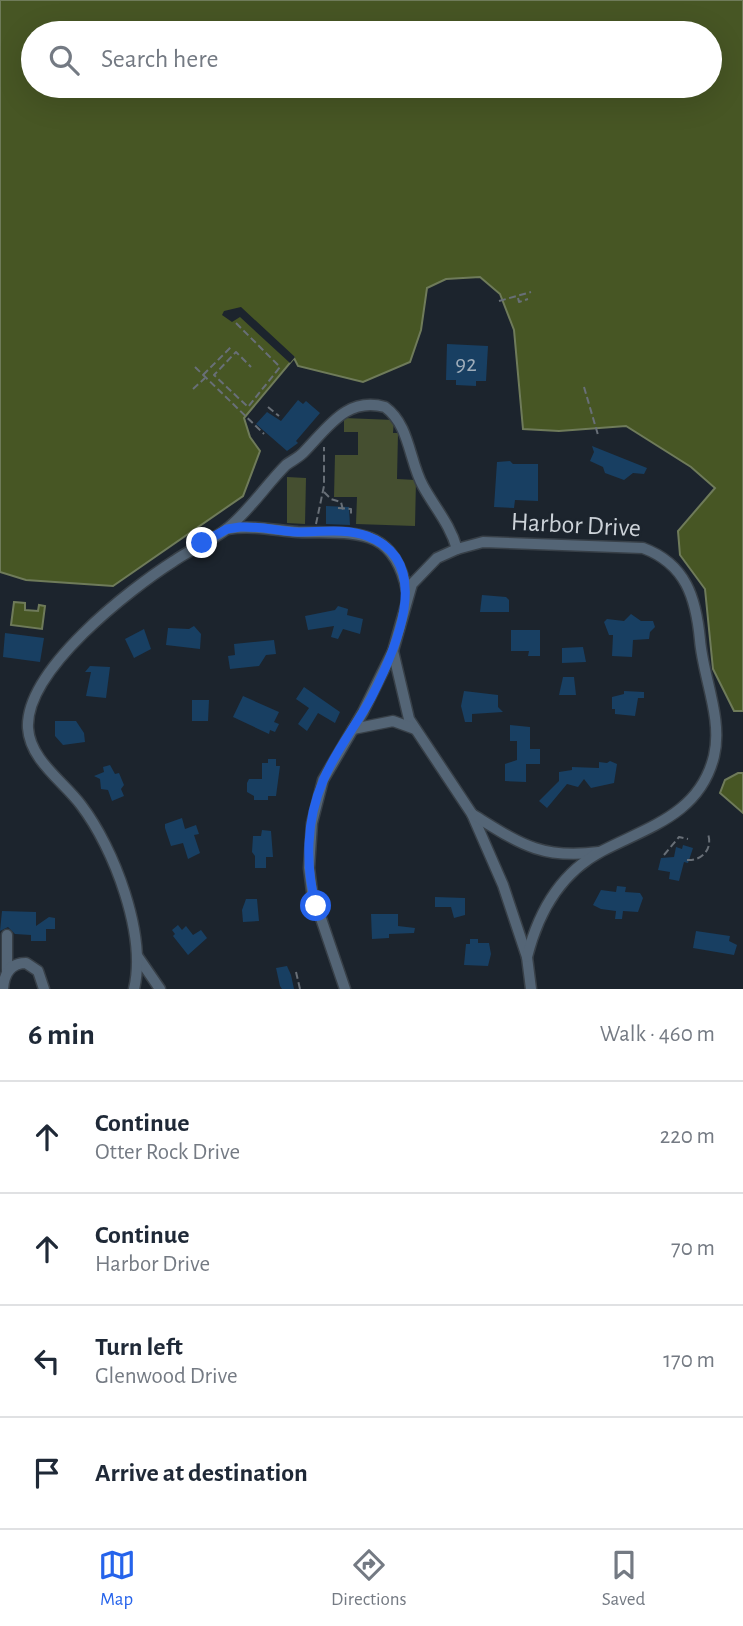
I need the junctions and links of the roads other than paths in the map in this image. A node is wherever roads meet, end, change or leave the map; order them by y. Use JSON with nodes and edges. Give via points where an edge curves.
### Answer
{"nodes":[{"id":1,"x":227,"y":529,"type":"junction"},
{"id":2,"x":457,"y":549,"type":"junction"},
{"id":3,"x":407,"y":591,"type":"junction"},
{"id":4,"x":393,"y":651,"type":"junction"},
{"id":5,"x":353,"y":729,"type":"junction"},
{"id":6,"x":415,"y":729,"type":"junction"},
{"id":7,"x":472,"y":814,"type":"junction"},
{"id":8,"x":600,"y":852,"type":"junction"},
{"id":9,"x":7,"y":935,"type":"dead end"},
{"id":10,"x":138,"y":957,"type":"junction"},
{"id":11,"x":527,"y":957,"type":"junction"},
{"id":12,"x":7,"y":971,"type":"junction"},
{"id":13,"x":3,"y":989,"type":"edge"},
{"id":14,"x":44,"y":989,"type":"edge"},
{"id":15,"x":134,"y":989,"type":"edge"},
{"id":16,"x":160,"y":989,"type":"edge"},
{"id":17,"x":345,"y":989,"type":"edge"},
{"id":18,"x":531,"y":989,"type":"edge"}],
"edges":[{"from":1,"to":2,"type":"street","via":[[331,421],[350,409],[372,405],[393,413],[405,433],[415,470],[452,531]]},
{"from":1,"to":3,"type":"street","via":[[256,526],[352,532],[384,544],[403,570]]},
{"from":1,"to":10,"type":"street","via":[[162,569],[99,618],[61,659],[31,706],[28,729],[36,752],[81,804],[106,844]]},
{"from":2,"to":3,"type":"street","name":"Harbor Drive","via":[[428,564]]},
{"from":2,"to":8,"type":"street","name":"Harbor Drive","via":[[483,542],[640,548],[676,568],[693,594],[716,737],[709,770],[696,794],[677,813]]},
{"from":3,"to":4,"type":"street","name":"Harbor Drive"},
{"from":4,"to":5,"type":"street"},
{"from":4,"to":6,"type":"street"},
{"from":5,"to":6,"type":"street","via":[[393,722]]},
{"from":5,"to":17,"type":"street","via":[[323,780],[309,845],[312,892]]},
{"from":6,"to":7,"type":"street"},
{"from":7,"to":8,"type":"street","name":"Harbor Drive","via":[[528,848],[580,855]]},
{"from":7,"to":11,"type":"street"},
{"from":8,"to":11,"type":"street","name":"Harbor Drive","via":[[557,889],[537,922]]},
{"from":9,"to":12,"type":"street"},
{"from":10,"to":15,"type":"street"},
{"from":10,"to":16,"type":"street"},
{"from":11,"to":18,"type":"street"},
{"from":12,"to":13,"type":"street"},
{"from":12,"to":14,"type":"street","via":[[19,963],[33,966]]}]}
